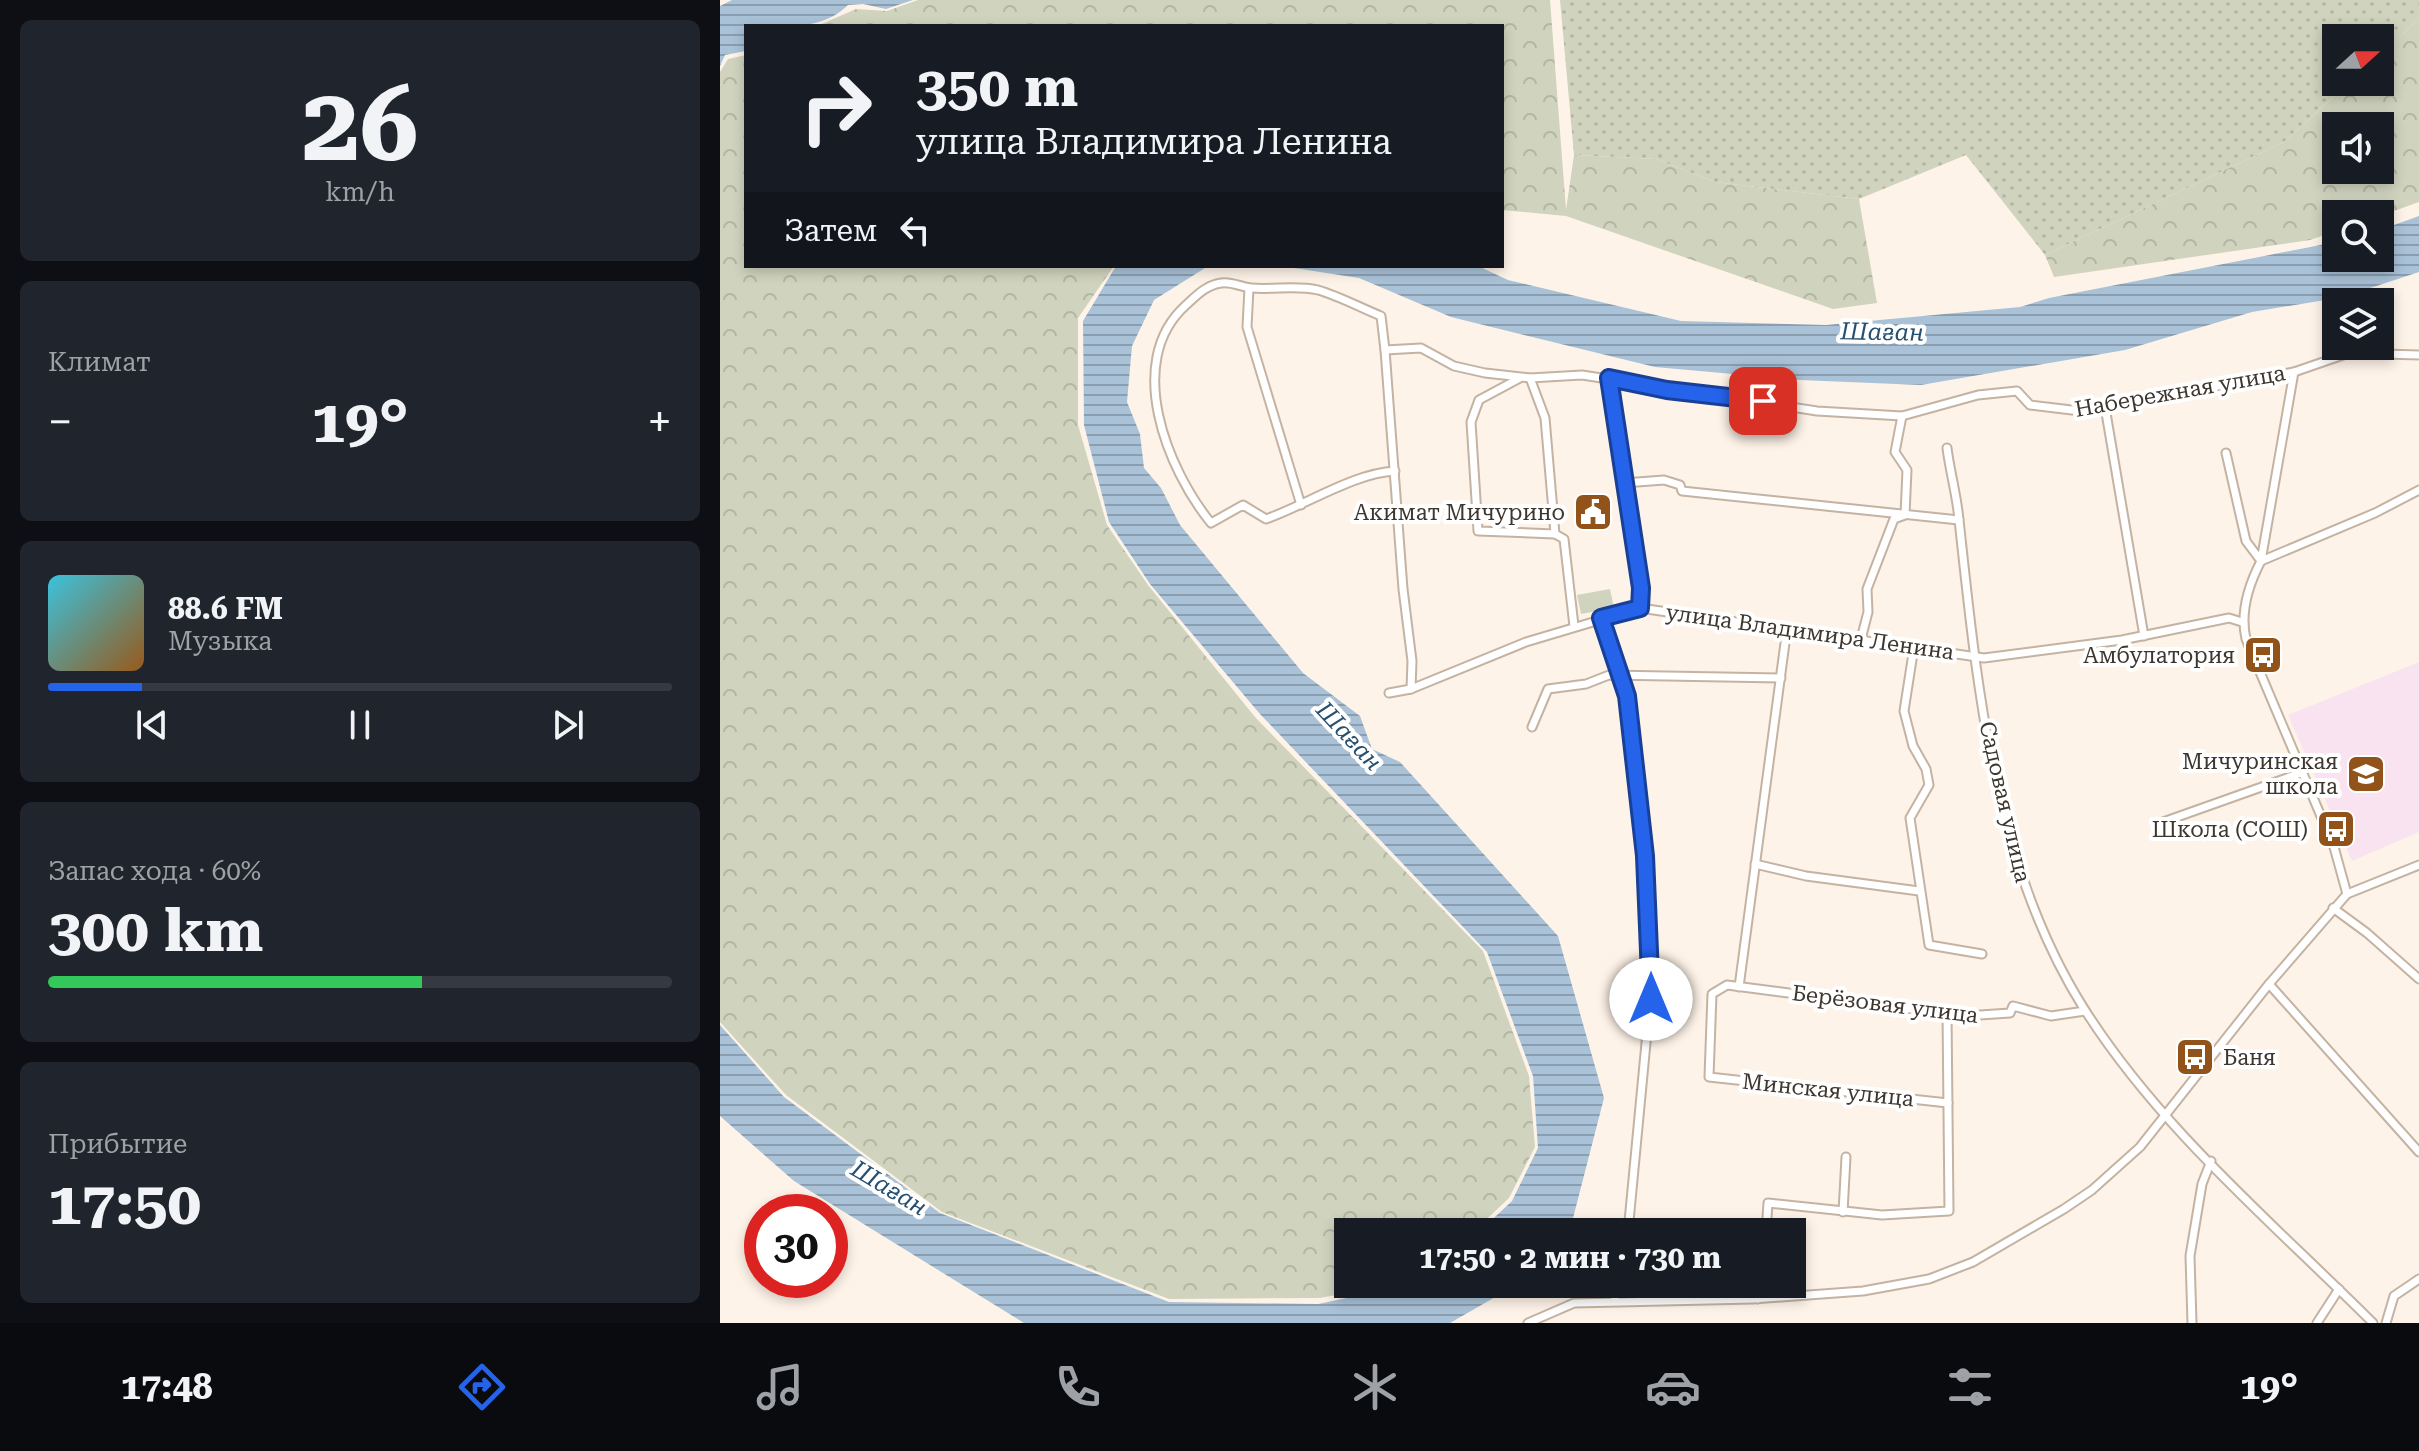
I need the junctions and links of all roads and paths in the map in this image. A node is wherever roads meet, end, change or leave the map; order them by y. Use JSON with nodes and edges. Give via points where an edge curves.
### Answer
{"nodes":[{"id":1,"x":1249,"y":288,"type":"junction"},
{"id":2,"x":1385,"y":350,"type":"junction"},
{"id":3,"x":2419,"y":355,"type":"edge"},
{"id":4,"x":2294,"y":372,"type":"junction"},
{"id":5,"x":1526,"y":378,"type":"junction"},
{"id":6,"x":1609,"y":378,"type":"junction"},
{"id":7,"x":2105,"y":407,"type":"junction"},
{"id":8,"x":1902,"y":416,"type":"junction"},
{"id":9,"x":1947,"y":448,"type":"dead end"},
{"id":10,"x":2226,"y":453,"type":"dead end"},
{"id":11,"x":1395,"y":471,"type":"junction"},
{"id":12,"x":1624,"y":483,"type":"junction"},
{"id":13,"x":2419,"y":490,"type":"edge"},
{"id":14,"x":1301,"y":505,"type":"junction"},
{"id":15,"x":1905,"y":515,"type":"junction"},
{"id":16,"x":1959,"y":520,"type":"junction"},
{"id":17,"x":1555,"y":534,"type":"junction"},
{"id":18,"x":2261,"y":561,"type":"junction"},
{"id":19,"x":1640,"y":608,"type":"junction"},
{"id":20,"x":1601,"y":618,"type":"junction"},
{"id":21,"x":2242,"y":622,"type":"junction"},
{"id":22,"x":1574,"y":626,"type":"junction"},
{"id":23,"x":1787,"y":628,"type":"junction"},
{"id":24,"x":2144,"y":636,"type":"junction"},
{"id":25,"x":1861,"y":639,"type":"junction"},
{"id":26,"x":1914,"y":647,"type":"junction"},
{"id":27,"x":1973,"y":656,"type":"junction"},
{"id":28,"x":1621,"y":677,"type":"junction"},
{"id":29,"x":1781,"y":678,"type":"junction"},
{"id":30,"x":1411,"y":689,"type":"junction"},
{"id":31,"x":1389,"y":693,"type":"dead end"},
{"id":32,"x":1532,"y":727,"type":"dead end"},
{"id":33,"x":2301,"y":773,"type":"junction"},
{"id":34,"x":2163,"y":822,"type":"dead end"},
{"id":35,"x":1755,"y":864,"type":"junction"},
{"id":36,"x":2419,"y":865,"type":"edge"},
{"id":37,"x":1919,"y":891,"type":"junction"},
{"id":38,"x":2347,"y":894,"type":"junction"},
{"id":39,"x":2333,"y":908,"type":"junction"},
{"id":40,"x":1982,"y":954,"type":"dead end"},
{"id":41,"x":2419,"y":979,"type":"edge"},
{"id":42,"x":2269,"y":984,"type":"junction"},
{"id":43,"x":1739,"y":987,"type":"junction"},
{"id":44,"x":2085,"y":1011,"type":"junction"},
{"id":45,"x":1947,"y":1012,"type":"junction"},
{"id":46,"x":1709,"y":1077,"type":"joint"},
{"id":47,"x":1948,"y":1103,"type":"junction"},
{"id":48,"x":2166,"y":1117,"type":"junction"},
{"id":49,"x":2419,"y":1152,"type":"edge"},
{"id":50,"x":1846,"y":1157,"type":"dead end"},
{"id":51,"x":2211,"y":1161,"type":"junction"},
{"id":52,"x":1843,"y":1212,"type":"junction"},
{"id":53,"x":1629,"y":1218,"type":"edge"},
{"id":54,"x":1767,"y":1218,"type":"edge"},
{"id":55,"x":2419,"y":1279,"type":"edge"},
{"id":56,"x":2339,"y":1289,"type":"junction"},
{"id":57,"x":1615,"y":1298,"type":"edge"},
{"id":58,"x":1758,"y":1299,"type":"joint"},
{"id":59,"x":1614,"y":1301,"type":"junction"},
{"id":60,"x":1528,"y":1323,"type":"edge"},
{"id":61,"x":2192,"y":1323,"type":"edge"},
{"id":62,"x":2317,"y":1323,"type":"edge"},
{"id":63,"x":2373,"y":1323,"type":"edge"},
{"id":64,"x":2386,"y":1323,"type":"edge"}],
"edges":[{"from":1,"to":2,"type":"street","via":[[1318,290],[1381,316]]},
{"from":1,"to":14,"type":"street","via":[[1247,327]]},
{"from":1,"to":14,"type":"street","via":[[1221,283],[1195,294],[1164,332],[1154,375],[1161,420],[1180,474],[1211,523],[1243,505],[1266,519]]},
{"from":2,"to":5,"type":"street","name":"Набережная улица","via":[[1421,348],[1454,366]]},
{"from":2,"to":11,"type":"street"},
{"from":3,"to":4,"type":"street","name":"Набережная улица","via":[[2349,353]]},
{"from":4,"to":7,"type":"street","name":"Набережная улица"},
{"from":4,"to":18,"type":"street"},
{"from":5,"to":6,"type":"street","name":"Набережная улица"},
{"from":5,"to":17,"type":"street","via":[[1545,418]]},
{"from":5,"to":17,"type":"street","via":[[1479,400],[1471,422],[1478,531]]},
{"from":6,"to":8,"type":"street","name":"Набережная улица","via":[[1817,411]]},
{"from":6,"to":12,"type":"street"},
{"from":7,"to":8,"type":"street","name":"Набережная улица","via":[[2045,410],[2030,405],[2017,391],[1978,395]]},
{"from":7,"to":24,"type":"street"},
{"from":8,"to":15,"type":"street","via":[[1895,452],[1907,470]]},
{"from":9,"to":16,"type":"street","name":"Садовая улица"},
{"from":10,"to":18,"type":"street","via":[[2246,541]]},
{"from":11,"to":14,"type":"street","via":[[1376,472]]},
{"from":11,"to":30,"type":"street"},
{"from":12,"to":15,"type":"street","via":[[1664,480],[1680,485],[1682,491]]},
{"from":12,"to":19,"type":"street"},
{"from":13,"to":18,"type":"street"},
{"from":15,"to":16,"type":"street"},
{"from":15,"to":25,"type":"street","via":[[1894,519],[1874,566]]},
{"from":16,"to":27,"type":"street","name":"Садовая улица"},
{"from":17,"to":22,"type":"street","via":[[1564,539]]},
{"from":18,"to":21,"type":"street"},
{"from":19,"to":20,"type":"street","name":"улица Владимира Ленина"},
{"from":19,"to":23,"type":"street","name":"улица Владимира Ленина"},
{"from":20,"to":22,"type":"street","name":"улица Владимира Ленина"},
{"from":20,"to":28,"type":"street"},
{"from":21,"to":24,"type":"street","name":"улица Владимира Ленина","via":[[2229,618]]},
{"from":21,"to":33,"type":"street"},
{"from":22,"to":30,"type":"street","name":"улица Владимира Ленина"},
{"from":23,"to":25,"type":"street","name":"улица Владимира Ленина"},
{"from":23,"to":29,"type":"street"},
{"from":24,"to":27,"type":"street","name":"улица Владимира Ленина"},
{"from":25,"to":26,"type":"street","name":"улица Владимира Ленина"},
{"from":26,"to":27,"type":"street","name":"улица Владимира Ленина"},
{"from":26,"to":37,"type":"street","via":[[1904,711],[1929,785],[1910,818]]},
{"from":27,"to":44,"type":"street","name":"Садовая улица","via":[[2023,885]]},
{"from":28,"to":29,"type":"street"},
{"from":28,"to":32,"type":"street","via":[[1548,689]]},
{"from":28,"to":53,"type":"street","via":[[1644,845],[1652,980]]},
{"from":29,"to":35,"type":"street"},
{"from":30,"to":31,"type":"street","name":"улица Владимира Ленина"},
{"from":33,"to":34,"type":"street"},
{"from":33,"to":38,"type":"street","via":[[2334,847]]},
{"from":35,"to":37,"type":"street"},
{"from":35,"to":43,"type":"street"},
{"from":36,"to":38,"type":"street"},
{"from":37,"to":40,"type":"street","via":[[1929,945]]},
{"from":38,"to":39,"type":"street"},
{"from":39,"to":41,"type":"street"},
{"from":39,"to":42,"type":"street"},
{"from":42,"to":48,"type":"street"},
{"from":42,"to":49,"type":"street"},
{"from":43,"to":45,"type":"street","name":"Берёзовая улица"},
{"from":43,"to":46,"type":"street","name":"Берёзовая улица","via":[[1727,985],[1712,994]]},
{"from":44,"to":45,"type":"street","name":"Берёзовая улица","via":[[2051,1016],[2013,1006],[2000,1016]]},
{"from":44,"to":48,"type":"street","name":"Садовая улица"},
{"from":45,"to":47,"type":"street"},
{"from":46,"to":47,"type":"street","name":"Минская улица"},
{"from":47,"to":52,"type":"street","via":[[1949,1211]]},
{"from":48,"to":51,"type":"street","name":"Садовая улица"},
{"from":48,"to":58,"type":"street","via":[[2092,1190],[1973,1262],[1890,1288]]},
{"from":50,"to":52,"type":"street"},
{"from":51,"to":56,"type":"street","name":"Садовая улица"},
{"from":51,"to":61,"type":"street","via":[[2190,1256]]},
{"from":52,"to":54,"type":"street","via":[[1768,1203]]},
{"from":55,"to":64,"type":"street","via":[[2394,1296]]},
{"from":56,"to":62,"type":"street"},
{"from":56,"to":63,"type":"street","name":"Садовая улица"},
{"from":57,"to":59,"type":"street"},
{"from":58,"to":59,"type":"street"},
{"from":59,"to":60,"type":"street","via":[[1574,1303]]}]}
